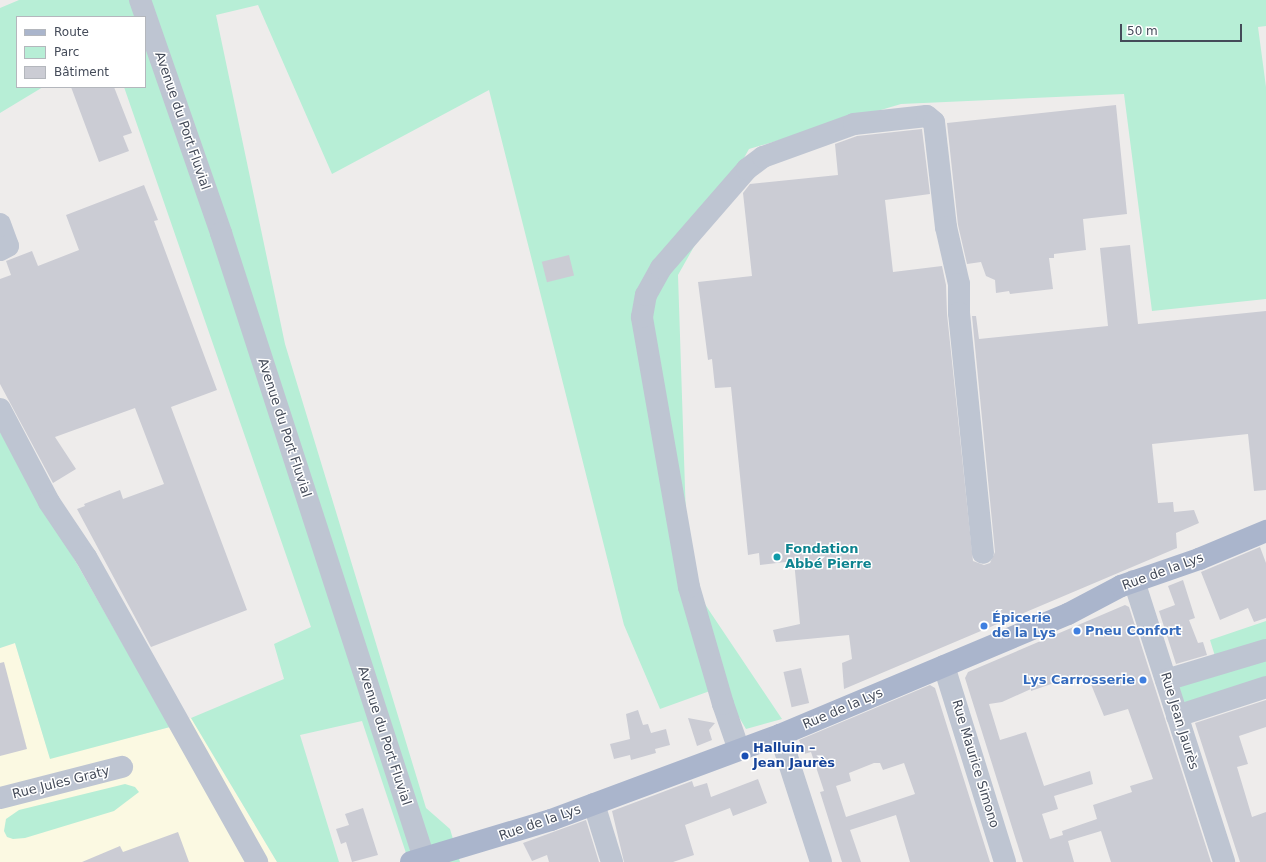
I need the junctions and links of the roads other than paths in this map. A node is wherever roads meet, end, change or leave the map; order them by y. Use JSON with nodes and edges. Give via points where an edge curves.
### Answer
{"nodes":[{"id":1,"x":140,"y":0,"type":"edge"},
{"id":2,"x":146,"y":16,"type":"edge"},
{"id":3,"x":146,"y":17,"type":"edge"},
{"id":4,"x":0,"y":224,"type":"edge"},
{"id":5,"x":0,"y":250,"type":"edge"},
{"id":6,"x":0,"y":409,"type":"edge"},
{"id":7,"x":1266,"y":531,"type":"edge"},
{"id":8,"x":983,"y":554,"type":"dead end"},
{"id":9,"x":1134,"y":580,"type":"junction"},
{"id":10,"x":1266,"y":650,"type":"edge"},
{"id":11,"x":944,"y":666,"type":"junction"},
{"id":12,"x":1166,"y":680,"type":"junction"},
{"id":13,"x":1266,"y":687,"type":"edge"},
{"id":14,"x":1178,"y":716,"type":"junction"},
{"id":15,"x":780,"y":735,"type":"junction"},
{"id":16,"x":739,"y":750,"type":"junction"},
{"id":17,"x":122,"y":767,"type":"dead end"},
{"id":18,"x":0,"y":798,"type":"edge"},
{"id":19,"x":594,"y":804,"type":"junction"},
{"id":20,"x":417,"y":860,"type":"edge"},
{"id":21,"x":257,"y":862,"type":"edge"},
{"id":22,"x":612,"y":862,"type":"edge"},
{"id":23,"x":821,"y":862,"type":"edge"},
{"id":24,"x":1005,"y":862,"type":"edge"},
{"id":25,"x":1224,"y":862,"type":"edge"}],
"edges":[{"from":1,"to":2,"type":"street","name":"Avenue du Port Fluvial"},
{"from":3,"to":20,"type":"street","name":"Avenue du Port Fluvial","via":[[218,226]]},
{"from":4,"to":5,"type":"street","via":[[8,246]]},
{"from":6,"to":21,"type":"street","via":[[49,502],[86,557]]},
{"from":7,"to":9,"type":"main road","name":"Rue de la Lys","via":[[1199,559]]},
{"from":8,"to":16,"type":"street","via":[[959,313],[959,284],[946,227],[934,122],[927,116],[854,124],[763,157],[747,168],[661,268],[646,295],[642,317],[691,595],[725,713]]},
{"from":9,"to":11,"type":"main road","name":"Rue de la Lys","via":[[1074,611]]},
{"from":9,"to":12,"type":"street","name":"Rue Jean Jaurès"},
{"from":10,"to":12,"type":"street"},
{"from":11,"to":15,"type":"main road","name":"Rue de la Lys"},
{"from":11,"to":24,"type":"street","name":"Rue Maurice Simono"},
{"from":12,"to":14,"type":"street","name":"Rue Jean Jaurès"},
{"from":13,"to":14,"type":"street"},
{"from":14,"to":25,"type":"street","name":"Rue Jean Jaurès"},
{"from":15,"to":16,"type":"main road","name":"Rue de la Lys"},
{"from":15,"to":23,"type":"street"},
{"from":16,"to":19,"type":"main road","name":"Rue de la Lys"},
{"from":17,"to":18,"type":"street","name":"Rue Jules Graty"},
{"from":19,"to":20,"type":"main road","name":"Rue de la Lys","via":[[514,833]]},
{"from":19,"to":22,"type":"street"}]}
